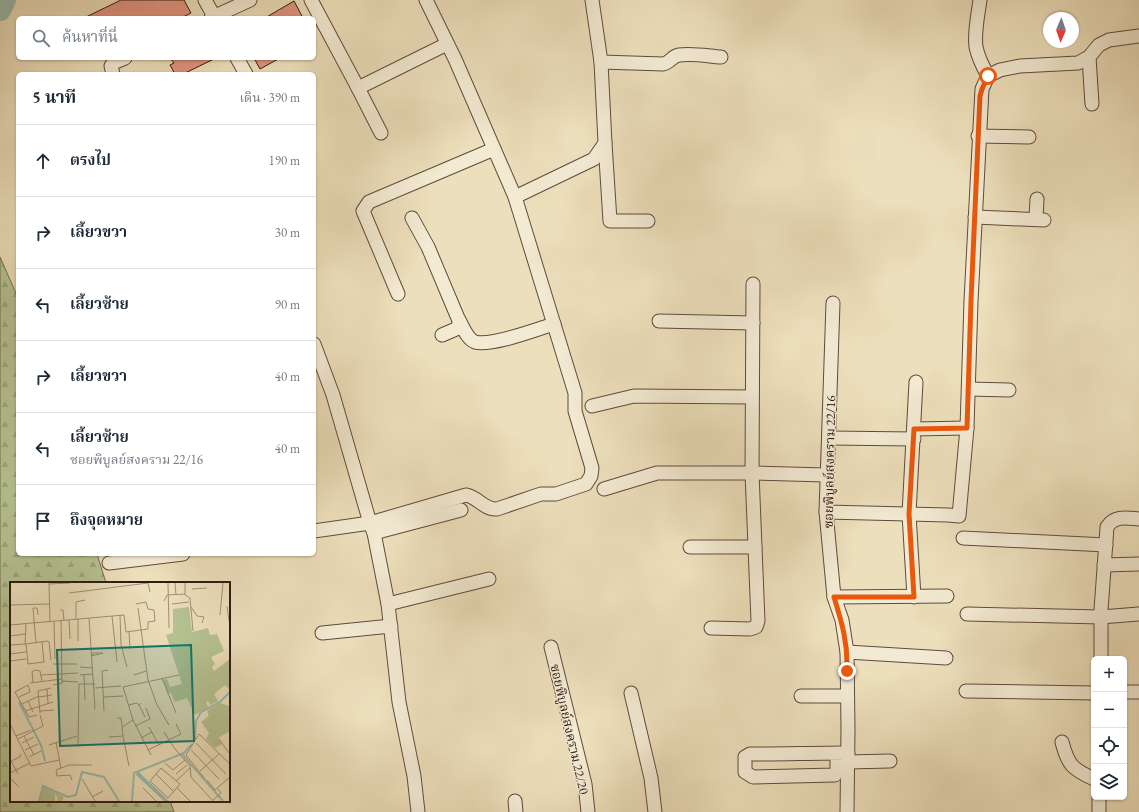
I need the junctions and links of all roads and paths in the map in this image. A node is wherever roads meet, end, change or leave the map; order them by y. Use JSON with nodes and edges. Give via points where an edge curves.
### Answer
{"nodes":[{"id":1,"x":205,"y":0,"type":"edge"},
{"id":2,"x":250,"y":0,"type":"edge"},
{"id":3,"x":311,"y":0,"type":"edge"},
{"id":4,"x":426,"y":0,"type":"edge"},
{"id":5,"x":592,"y":0,"type":"edge"},
{"id":6,"x":980,"y":0,"type":"edge"},
{"id":7,"x":213,"y":16,"type":"edge"},
{"id":8,"x":218,"y":16,"type":"edge"},
{"id":9,"x":1139,"y":36,"type":"edge"},
{"id":10,"x":447,"y":44,"type":"junction"},
{"id":11,"x":721,"y":57,"type":"dead end"},
{"id":12,"x":1089,"y":57,"type":"junction"},
{"id":13,"x":121,"y":60,"type":"edge"},
{"id":14,"x":238,"y":60,"type":"edge"},
{"id":15,"x":601,"y":62,"type":"junction"},
{"id":16,"x":112,"y":72,"type":"edge"},
{"id":17,"x":245,"y":72,"type":"edge"},
{"id":18,"x":988,"y":76,"type":"junction"},
{"id":19,"x":358,"y":88,"type":"junction"},
{"id":20,"x":1092,"y":104,"type":"dead end"},
{"id":21,"x":381,"y":133,"type":"dead end"},
{"id":22,"x":978,"y":136,"type":"junction"},
{"id":23,"x":1029,"y":137,"type":"dead end"},
{"id":24,"x":606,"y":143,"type":"junction"},
{"id":25,"x":494,"y":149,"type":"junction"},
{"id":26,"x":515,"y":197,"type":"junction"},
{"id":27,"x":1037,"y":199,"type":"dead end"},
{"id":28,"x":975,"y":217,"type":"junction"},
{"id":29,"x":412,"y":218,"type":"dead end"},
{"id":30,"x":648,"y":221,"type":"dead end"},
{"id":31,"x":753,"y":284,"type":"dead end"},
{"id":32,"x":398,"y":294,"type":"dead end"},
{"id":33,"x":833,"y":303,"type":"dead end"},
{"id":34,"x":459,"y":320,"type":"junction"},
{"id":35,"x":660,"y":321,"type":"dead end"},
{"id":36,"x":753,"y":323,"type":"junction"},
{"id":37,"x":554,"y":324,"type":"junction"},
{"id":38,"x":442,"y":335,"type":"dead end"},
{"id":39,"x":316,"y":349,"type":"edge"},
{"id":40,"x":916,"y":382,"type":"dead end"},
{"id":41,"x":969,"y":389,"type":"junction"},
{"id":42,"x":1010,"y":390,"type":"dead end"},
{"id":43,"x":752,"y":397,"type":"junction"},
{"id":44,"x":592,"y":406,"type":"dead end"},
{"id":45,"x":967,"y":428,"type":"junction"},
{"id":46,"x":914,"y":434,"type":"junction"},
{"id":47,"x":829,"y":438,"type":"junction"},
{"id":48,"x":752,"y":473,"type":"junction"},
{"id":49,"x":826,"y":475,"type":"junction"},
{"id":50,"x":604,"y":489,"type":"dead end"},
{"id":51,"x":461,"y":510,"type":"dead end"},
{"id":52,"x":826,"y":512,"type":"junction"},
{"id":53,"x":909,"y":514,"type":"junction"},
{"id":54,"x":1139,"y":519,"type":"edge"},
{"id":55,"x":372,"y":528,"type":"junction"},
{"id":56,"x":316,"y":531,"type":"edge"},
{"id":57,"x":963,"y":538,"type":"dead end"},
{"id":58,"x":1106,"y":545,"type":"junction"},
{"id":59,"x":690,"y":547,"type":"dead end"},
{"id":60,"x":755,"y":547,"type":"junction"},
{"id":61,"x":167,"y":556,"type":"edge"},
{"id":62,"x":109,"y":563,"type":"dead end"},
{"id":63,"x":1104,"y":564,"type":"junction"},
{"id":64,"x":1139,"y":564,"type":"edge"},
{"id":65,"x":489,"y":579,"type":"dead end"},
{"id":66,"x":947,"y":596,"type":"dead end"},
{"id":67,"x":834,"y":597,"type":"junction"},
{"id":68,"x":914,"y":597,"type":"junction"},
{"id":69,"x":388,"y":604,"type":"junction"},
{"id":70,"x":967,"y":614,"type":"dead end"},
{"id":71,"x":1139,"y":614,"type":"edge"},
{"id":72,"x":1101,"y":617,"type":"junction"},
{"id":73,"x":391,"y":626,"type":"junction"},
{"id":74,"x":711,"y":628,"type":"dead end"},
{"id":75,"x":322,"y":633,"type":"dead end"},
{"id":76,"x":551,"y":647,"type":"dead end"},
{"id":77,"x":847,"y":652,"type":"junction"},
{"id":78,"x":1101,"y":656,"type":"edge"},
{"id":79,"x":946,"y":658,"type":"dead end"},
{"id":80,"x":966,"y":691,"type":"dead end"},
{"id":81,"x":1091,"y":692,"type":"edge"},
{"id":82,"x":1127,"y":692,"type":"edge"},
{"id":83,"x":1139,"y":692,"type":"edge"},
{"id":84,"x":631,"y":693,"type":"dead end"},
{"id":85,"x":801,"y":696,"type":"dead end"},
{"id":86,"x":847,"y":696,"type":"junction"},
{"id":87,"x":1062,"y":742,"type":"dead end"},
{"id":88,"x":791,"y":754,"type":"junction"},
{"id":89,"x":844,"y":756,"type":"junction"},
{"id":90,"x":890,"y":761,"type":"dead end"},
{"id":91,"x":792,"y":776,"type":"junction"},
{"id":92,"x":1091,"y":777,"type":"edge"},
{"id":93,"x":1099,"y":800,"type":"edge"},
{"id":94,"x":418,"y":812,"type":"edge"},
{"id":95,"x":588,"y":812,"type":"edge"},
{"id":96,"x":655,"y":812,"type":"edge"},
{"id":97,"x":847,"y":812,"type":"edge"},
{"id":98,"x":1099,"y":812,"type":"edge"}],
"edges":[{"from":1,"to":7,"type":"street"},
{"from":2,"to":8,"type":"street"},
{"from":3,"to":19,"type":"street"},
{"from":4,"to":10,"type":"street"},
{"from":5,"to":15,"type":"street"},
{"from":6,"to":18,"type":"street","via":[[976,47]]},
{"from":9,"to":12,"type":"street","via":[[1109,40],[1099,45]]},
{"from":10,"to":19,"type":"street"},
{"from":10,"to":25,"type":"street"},
{"from":11,"to":15,"type":"street","via":[[679,55],[663,64]]},
{"from":12,"to":18,"type":"street","via":[[1078,63],[1020,66],[1000,70]]},
{"from":12,"to":20,"type":"street"},
{"from":13,"to":16,"type":"street","via":[[111,66]]},
{"from":14,"to":17,"type":"street"},
{"from":15,"to":24,"type":"street"},
{"from":18,"to":22,"type":"street","via":[[982,89]]},
{"from":19,"to":21,"type":"street"},
{"from":22,"to":23,"type":"street"},
{"from":22,"to":28,"type":"street"},
{"from":24,"to":26,"type":"street","via":[[594,159]]},
{"from":24,"to":30,"type":"street","via":[[610,221]]},
{"from":25,"to":26,"type":"street"},
{"from":25,"to":32,"type":"street","via":[[369,202],[363,211]]},
{"from":26,"to":37,"type":"street"},
{"from":27,"to":28,"type":"street","via":[[1040,219]]},
{"from":28,"to":41,"type":"street"},
{"from":29,"to":34,"type":"street","via":[[428,247]]},
{"from":31,"to":36,"type":"street"},
{"from":33,"to":47,"type":"street","name":"ซอยพิบูลย์สงคราม 22/16"},
{"from":34,"to":37,"type":"street","via":[[466,334],[475,342],[502,340]]},
{"from":34,"to":38,"type":"street","via":[[456,329]]},
{"from":35,"to":36,"type":"street"},
{"from":36,"to":43,"type":"street"},
{"from":37,"to":55,"type":"street","via":[[575,393],[575,411],[592,468],[586,484],[556,494],[541,494],[498,509],[487,507],[472,496],[466,495]]},
{"from":39,"to":55,"type":"street","via":[[334,395]]},
{"from":40,"to":46,"type":"street"},
{"from":41,"to":42,"type":"street"},
{"from":41,"to":45,"type":"street"},
{"from":43,"to":44,"type":"street","via":[[634,396]]},
{"from":43,"to":48,"type":"street"},
{"from":45,"to":46,"type":"street"},
{"from":45,"to":53,"type":"street","via":[[959,516]]},
{"from":46,"to":47,"type":"street"},
{"from":46,"to":53,"type":"street"},
{"from":47,"to":49,"type":"street","name":"ซอยพิบูลย์สงคราม 22/16"},
{"from":48,"to":49,"type":"street"},
{"from":48,"to":50,"type":"street","via":[[657,473]]},
{"from":48,"to":60,"type":"street"},
{"from":49,"to":52,"type":"street","name":"ซอยพิบูลย์สงคราม 22/16"},
{"from":51,"to":55,"type":"street"},
{"from":52,"to":53,"type":"street"},
{"from":52,"to":67,"type":"street","name":"ซอยพิบูลย์สงคราม 22/16"},
{"from":53,"to":68,"type":"street"},
{"from":54,"to":58,"type":"street","via":[[1119,518],[1110,522],[1107,526]]},
{"from":55,"to":56,"type":"street"},
{"from":55,"to":69,"type":"street"},
{"from":57,"to":58,"type":"street"},
{"from":58,"to":63,"type":"street"},
{"from":59,"to":60,"type":"street"},
{"from":60,"to":74,"type":"street","via":[[758,622],[756,627]]},
{"from":61,"to":62,"type":"street"},
{"from":63,"to":64,"type":"street"},
{"from":63,"to":72,"type":"street"},
{"from":65,"to":69,"type":"street"},
{"from":66,"to":68,"type":"street"},
{"from":67,"to":68,"type":"street"},
{"from":67,"to":77,"type":"street","name":"ซอยพิบูลย์สงคราม 22/16","via":[[842,620]]},
{"from":69,"to":73,"type":"street"},
{"from":70,"to":72,"type":"street"},
{"from":71,"to":72,"type":"street"},
{"from":72,"to":78,"type":"street"},
{"from":73,"to":75,"type":"street"},
{"from":73,"to":94,"type":"street","via":[[399,702],[414,776]]},
{"from":76,"to":95,"type":"street","name":"ซอยพิบูลย์สงคราม 22/20","via":[[585,784]]},
{"from":77,"to":79,"type":"street"},
{"from":77,"to":86,"type":"street","name":"ซอยพิบูลย์สงคราม 22/16"},
{"from":80,"to":81,"type":"street"},
{"from":82,"to":83,"type":"street"},
{"from":84,"to":96,"type":"street","via":[[651,778]]},
{"from":85,"to":86,"type":"street"},
{"from":86,"to":89,"type":"street","name":"ซอยพิบูลย์สงคราม 22/16"},
{"from":87,"to":92,"type":"street","via":[[1066,759],[1073,768]]},
{"from":88,"to":89,"type":"street"},
{"from":88,"to":91,"type":"street"},
{"from":88,"to":91,"type":"street","via":[[750,754],[745,757],[745,772],[752,777]]},
{"from":89,"to":90,"type":"street"},
{"from":89,"to":91,"type":"street","via":[[835,775]]},
{"from":89,"to":97,"type":"street","name":"ซอยพิบูลย์สงคราม 22/16"},
{"from":93,"to":98,"type":"street"}]}
